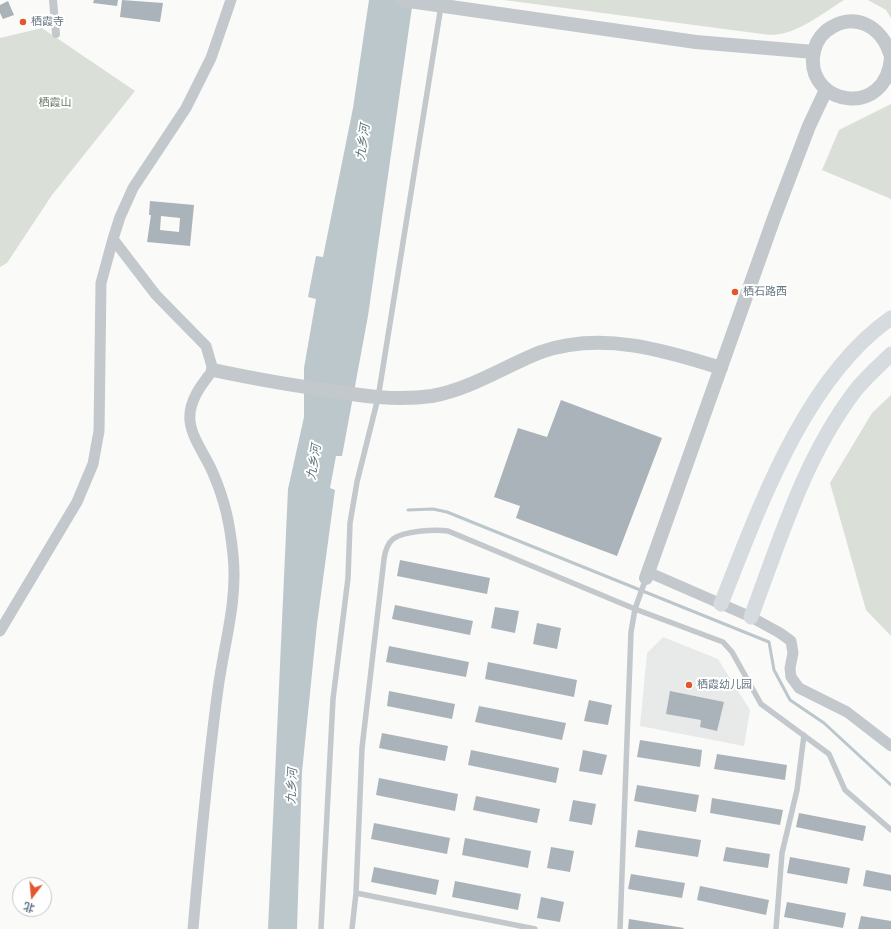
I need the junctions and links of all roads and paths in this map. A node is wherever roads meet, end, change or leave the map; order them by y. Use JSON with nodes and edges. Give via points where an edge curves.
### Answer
{"nodes":[{"id":1,"x":53,"y":0,"type":"edge"},
{"id":2,"x":230,"y":0,"type":"edge"},
{"id":3,"x":402,"y":0,"type":"edge"},
{"id":4,"x":442,"y":3,"type":"edge"},
{"id":5,"x":56,"y":34,"type":"dead end"},
{"id":6,"x":814,"y":52,"type":"junction"},
{"id":7,"x":891,"y":64,"type":"edge"},
{"id":8,"x":826,"y":90,"type":"junction"},
{"id":9,"x":112,"y":239,"type":"junction"},
{"id":10,"x":891,"y":318,"type":"edge"},
{"id":11,"x":891,"y":354,"type":"edge"},
{"id":12,"x":721,"y":368,"type":"junction"},
{"id":13,"x":213,"y":370,"type":"junction"},
{"id":14,"x":373,"y":397,"type":"junction"},
{"id":15,"x":647,"y":575,"type":"junction"},
{"id":16,"x":721,"y":604,"type":"junction"},
{"id":17,"x":635,"y":609,"type":"junction"},
{"id":18,"x":751,"y":617,"type":"junction"},
{"id":19,"x":0,"y":631,"type":"edge"},
{"id":20,"x":804,"y":735,"type":"junction"},
{"id":21,"x":891,"y":746,"type":"edge"},
{"id":22,"x":891,"y":830,"type":"edge"},
{"id":23,"x":356,"y":893,"type":"junction"},
{"id":24,"x":193,"y":929,"type":"edge"},
{"id":25,"x":321,"y":929,"type":"edge"},
{"id":26,"x":352,"y":929,"type":"edge"},
{"id":27,"x":535,"y":929,"type":"edge"},
{"id":28,"x":620,"y":929,"type":"edge"},
{"id":29,"x":776,"y":929,"type":"edge"}],
"edges":[{"from":1,"to":5,"type":"street"},
{"from":2,"to":9,"type":"street","via":[[211,58],[186,108],[133,188]]},
{"from":3,"to":4,"type":"street"},
{"from":4,"to":6,"type":"street","via":[[696,42]]},
{"from":4,"to":14,"type":"lane"},
{"from":6,"to":7,"type":"street","via":[[825,32],[835,25],[858,22],[870,25],[880,33],[888,44]]},
{"from":6,"to":8,"type":"street","via":[[815,73]]},
{"from":7,"to":8,"type":"street","via":[[883,85],[864,98],[838,97]]},
{"from":8,"to":12,"type":"street","via":[[804,140]]},
{"from":9,"to":13,"type":"street","via":[[156,295],[206,346]]},
{"from":9,"to":19,"type":"street","via":[[102,283],[99,431],[94,464],[77,502]]},
{"from":10,"to":16,"type":"main road","via":[[842,364],[798,429],[752,526]]},
{"from":11,"to":18,"type":"main road","via":[[856,390],[828,431],[806,474]]},
{"from":12,"to":14,"type":"street","via":[[674,353],[632,344],[582,344],[542,352],[476,382],[432,396]]},
{"from":12,"to":15,"type":"street"},
{"from":13,"to":14,"type":"street","via":[[278,383]]},
{"from":13,"to":24,"type":"street","via":[[198,390],[192,405],[190,421],[226,506],[233,556],[234,594],[218,688]]},
{"from":14,"to":25,"type":"lane","via":[[350,524],[348,578],[333,698]]},
{"from":15,"to":16,"type":"street"},
{"from":15,"to":17,"type":"lane"},
{"from":16,"to":18,"type":"street"},
{"from":17,"to":20,"type":"lane","via":[[723,642],[732,652],[761,704]]},
{"from":17,"to":23,"type":"lane","via":[[448,531],[439,529],[416,532],[400,535],[392,540],[384,559],[362,748]]},
{"from":17,"to":28,"type":"lane","via":[[630,632]]},
{"from":18,"to":21,"type":"street","via":[[791,641],[791,677],[799,688],[847,712]]},
{"from":20,"to":22,"type":"lane","via":[[829,754],[845,790]]},
{"from":20,"to":29,"type":"lane","via":[[797,790],[782,853]]},
{"from":23,"to":26,"type":"lane"},
{"from":23,"to":27,"type":"lane"}]}
